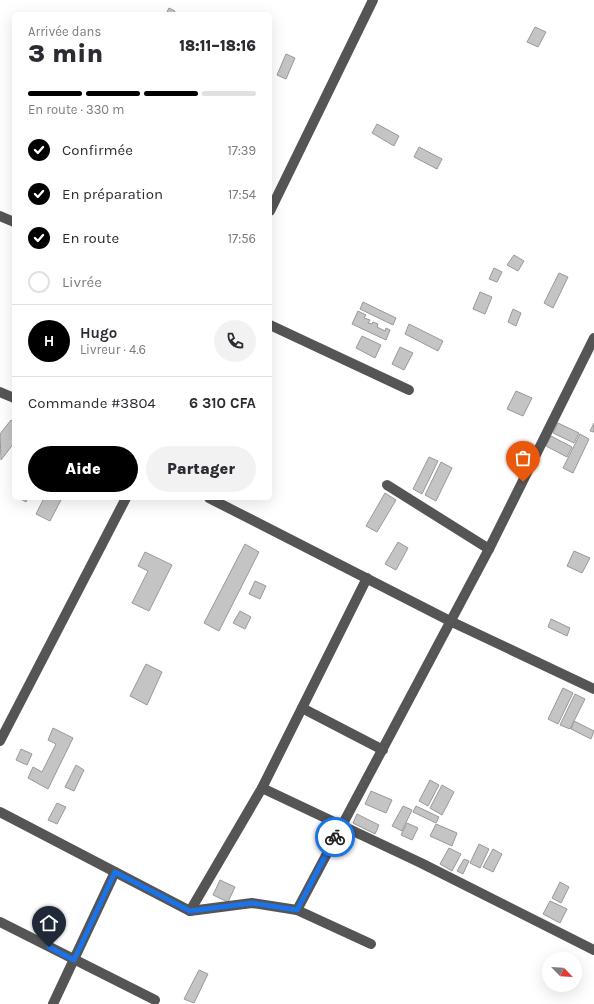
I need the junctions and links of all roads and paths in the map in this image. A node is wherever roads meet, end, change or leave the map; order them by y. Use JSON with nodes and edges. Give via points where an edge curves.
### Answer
{"nodes":[{"id":1,"x":372,"y":0,"type":"edge"},
{"id":2,"x":272,"y":207,"type":"edge"},
{"id":3,"x":0,"y":216,"type":"edge"},
{"id":4,"x":12,"y":221,"type":"edge"},
{"id":5,"x":272,"y":326,"type":"edge"},
{"id":6,"x":594,"y":338,"type":"edge"},
{"id":7,"x":409,"y":390,"type":"dead end"},
{"id":8,"x":0,"y":392,"type":"edge"},
{"id":9,"x":12,"y":397,"type":"edge"},
{"id":10,"x":387,"y":484,"type":"dead end"},
{"id":11,"x":125,"y":500,"type":"edge"},
{"id":12,"x":213,"y":500,"type":"edge"},
{"id":13,"x":490,"y":549,"type":"junction"},
{"id":14,"x":367,"y":578,"type":"junction"},
{"id":15,"x":450,"y":621,"type":"junction"},
{"id":16,"x":594,"y":689,"type":"edge"},
{"id":17,"x":302,"y":708,"type":"junction"},
{"id":18,"x":0,"y":740,"type":"edge"},
{"id":19,"x":383,"y":750,"type":"junction"},
{"id":20,"x":262,"y":788,"type":"junction"},
{"id":21,"x":0,"y":812,"type":"edge"},
{"id":22,"x":341,"y":826,"type":"junction"},
{"id":23,"x":115,"y":872,"type":"junction"},
{"id":24,"x":297,"y":910,"type":"junction"},
{"id":25,"x":190,"y":911,"type":"junction"},
{"id":26,"x":0,"y":922,"type":"edge"},
{"id":27,"x":371,"y":944,"type":"dead end"},
{"id":28,"x":594,"y":950,"type":"edge"},
{"id":29,"x":74,"y":960,"type":"junction"},
{"id":30,"x":155,"y":1000,"type":"dead end"},
{"id":31,"x":53,"y":1004,"type":"edge"}],
"edges":[{"from":1,"to":2,"type":"street"},
{"from":3,"to":4,"type":"street"},
{"from":5,"to":7,"type":"street"},
{"from":6,"to":13,"type":"street"},
{"from":8,"to":9,"type":"street"},
{"from":10,"to":13,"type":"street"},
{"from":11,"to":18,"type":"street"},
{"from":12,"to":14,"type":"street"},
{"from":13,"to":15,"type":"street"},
{"from":14,"to":15,"type":"street"},
{"from":14,"to":17,"type":"street"},
{"from":15,"to":16,"type":"street"},
{"from":15,"to":19,"type":"street"},
{"from":17,"to":19,"type":"street"},
{"from":17,"to":20,"type":"street"},
{"from":19,"to":22,"type":"street"},
{"from":20,"to":22,"type":"street"},
{"from":20,"to":25,"type":"street"},
{"from":21,"to":23,"type":"street"},
{"from":22,"to":24,"type":"street"},
{"from":22,"to":28,"type":"street"},
{"from":23,"to":25,"type":"street"},
{"from":23,"to":29,"type":"street"},
{"from":24,"to":25,"type":"street","via":[[252,903]]},
{"from":24,"to":27,"type":"street"},
{"from":26,"to":29,"type":"street"},
{"from":29,"to":30,"type":"street"},
{"from":29,"to":31,"type":"street"}]}
